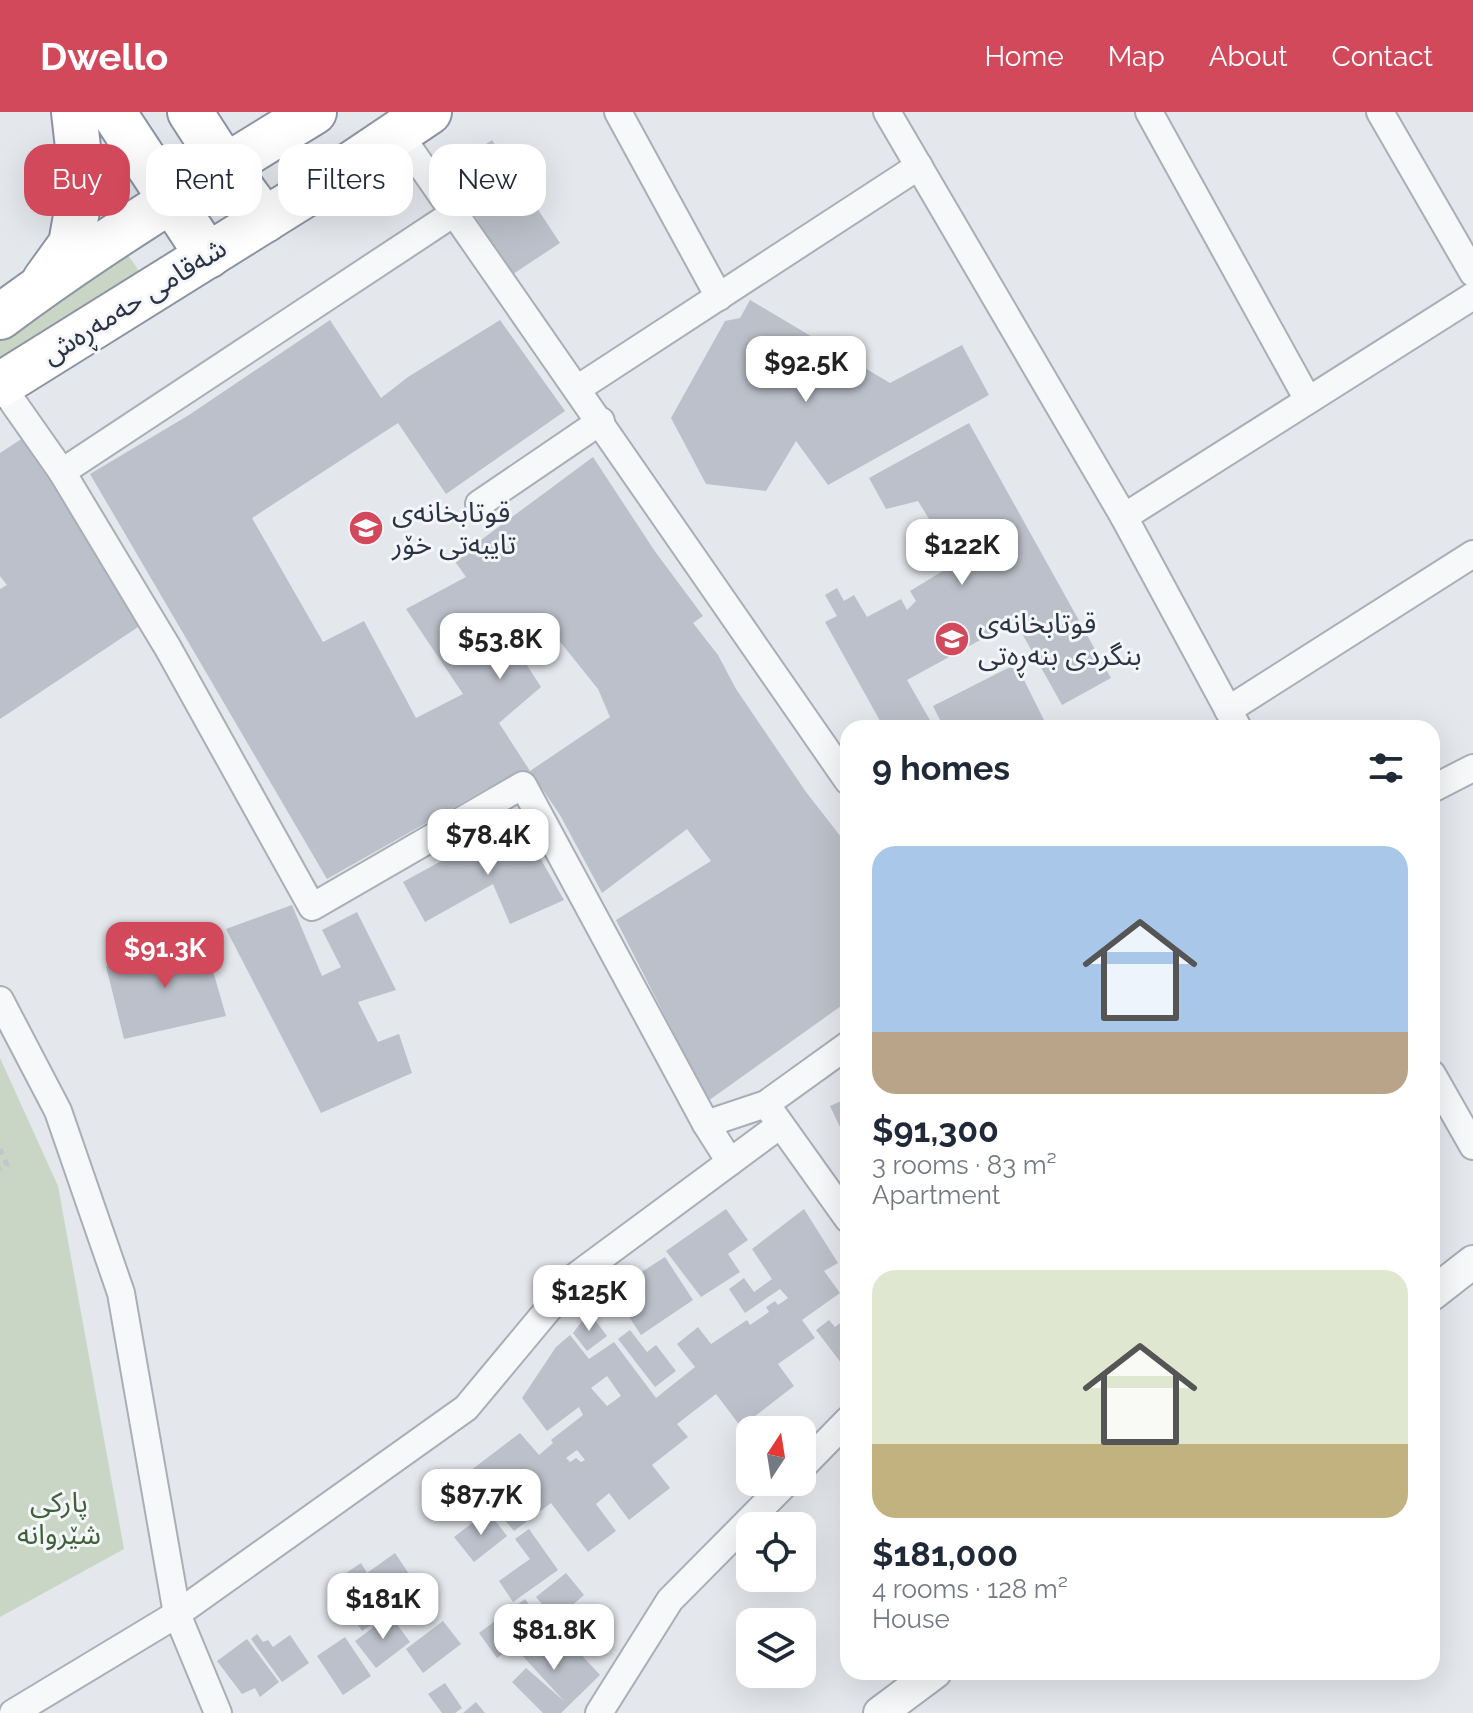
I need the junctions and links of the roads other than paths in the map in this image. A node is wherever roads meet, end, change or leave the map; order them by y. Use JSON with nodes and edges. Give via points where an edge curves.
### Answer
{"nodes":[{"id":1,"x":74,"y":112,"type":"edge"},
{"id":2,"x":113,"y":112,"type":"edge"},
{"id":3,"x":190,"y":112,"type":"edge"},
{"id":4,"x":314,"y":112,"type":"edge"},
{"id":5,"x":618,"y":112,"type":"edge"},
{"id":6,"x":1149,"y":112,"type":"edge"},
{"id":7,"x":1380,"y":112,"type":"edge"},
{"id":8,"x":893,"y":114,"type":"edge"},
{"id":9,"x":414,"y":122,"type":"edge"},
{"id":10,"x":211,"y":144,"type":"edge"},
{"id":11,"x":261,"y":144,"type":"edge"},
{"id":12,"x":429,"y":156,"type":"edge"},
{"id":13,"x":146,"y":162,"type":"edge"},
{"id":14,"x":919,"y":166,"type":"junction"},
{"id":15,"x":149,"y":216,"type":"edge"},
{"id":16,"x":182,"y":216,"type":"edge"},
{"id":17,"x":262,"y":216,"type":"edge"},
{"id":18,"x":449,"y":216,"type":"edge"},
{"id":19,"x":456,"y":216,"type":"edge"},
{"id":20,"x":265,"y":220,"type":"junction"},
{"id":21,"x":208,"y":256,"type":"junction"},
{"id":22,"x":1473,"y":273,"type":"edge"},
{"id":23,"x":41,"y":286,"type":"junction"},
{"id":24,"x":1473,"y":296,"type":"edge"},
{"id":25,"x":719,"y":297,"type":"junction"},
{"id":26,"x":0,"y":317,"type":"edge"},
{"id":27,"x":0,"y":385,"type":"edge"},
{"id":28,"x":577,"y":389,"type":"junction"},
{"id":29,"x":1308,"y":400,"type":"junction"},
{"id":30,"x":601,"y":421,"type":"junction"},
{"id":31,"x":62,"y":472,"type":"junction"},
{"id":32,"x":479,"y":504,"type":"dead end"},
{"id":33,"x":1124,"y":517,"type":"junction"},
{"id":34,"x":1473,"y":554,"type":"edge"},
{"id":35,"x":1233,"y":719,"type":"edge"},
{"id":36,"x":1473,"y":768,"type":"edge"},
{"id":37,"x":840,"y":769,"type":"edge"},
{"id":38,"x":1440,"y":785,"type":"edge"},
{"id":39,"x":0,"y":1000,"type":"edge"},
{"id":40,"x":840,"y":1052,"type":"edge"},
{"id":41,"x":1440,"y":1088,"type":"edge"},
{"id":42,"x":773,"y":1115,"type":"junction"},
{"id":43,"x":706,"y":1124,"type":"junction"},
{"id":44,"x":1473,"y":1146,"type":"edge"},
{"id":45,"x":730,"y":1162,"type":"junction"},
{"id":46,"x":840,"y":1208,"type":"edge"},
{"id":47,"x":1473,"y":1262,"type":"edge"},
{"id":48,"x":1440,"y":1288,"type":"edge"},
{"id":49,"x":840,"y":1428,"type":"edge"},
{"id":50,"x":816,"y":1453,"type":"edge"},
{"id":51,"x":773,"y":1496,"type":"edge"},
{"id":52,"x":177,"y":1614,"type":"junction"},
{"id":53,"x":924,"y":1680,"type":"edge"},
{"id":54,"x":13,"y":1713,"type":"edge"},
{"id":55,"x":218,"y":1713,"type":"edge"},
{"id":56,"x":599,"y":1713,"type":"edge"},
{"id":57,"x":880,"y":1713,"type":"edge"}],
"edges":[{"from":1,"to":23,"type":"highway","via":[[82,183],[77,213],[71,244]]},
{"from":2,"to":13,"type":"highway"},
{"from":3,"to":10,"type":"highway"},
{"from":4,"to":11,"type":"highway"},
{"from":5,"to":25,"type":"street"},
{"from":6,"to":29,"type":"street"},
{"from":7,"to":22,"type":"street"},
{"from":8,"to":14,"type":"street"},
{"from":9,"to":12,"type":"street"},
{"from":9,"to":20,"type":"highway","name":"شەقامی حەمەڕەش"},
{"from":14,"to":25,"type":"street"},
{"from":14,"to":33,"type":"street"},
{"from":15,"to":23,"type":"highway"},
{"from":16,"to":21,"type":"highway"},
{"from":17,"to":20,"type":"highway"},
{"from":18,"to":31,"type":"street"},
{"from":19,"to":28,"type":"street"},
{"from":20,"to":21,"type":"highway","name":"شەقامی حەمەڕەش"},
{"from":21,"to":27,"type":"highway","name":"شەقامی حەمەڕەش"},
{"from":23,"to":26,"type":"highway"},
{"from":24,"to":29,"type":"street"},
{"from":25,"to":28,"type":"street"},
{"from":27,"to":31,"type":"street"},
{"from":28,"to":30,"type":"street"},
{"from":29,"to":33,"type":"street"},
{"from":30,"to":32,"type":"street"},
{"from":30,"to":37,"type":"street"},
{"from":31,"to":43,"type":"street","via":[[168,648],[312,907],[523,785]]},
{"from":33,"to":35,"type":"street"},
{"from":34,"to":35,"type":"street"},
{"from":36,"to":38,"type":"street"},
{"from":39,"to":52,"type":"street","via":[[58,1111],[121,1293]]},
{"from":40,"to":42,"type":"street"},
{"from":41,"to":44,"type":"street"},
{"from":42,"to":43,"type":"street"},
{"from":42,"to":45,"type":"street"},
{"from":42,"to":46,"type":"street"},
{"from":43,"to":45,"type":"street"},
{"from":45,"to":52,"type":"street","via":[[576,1276],[466,1408]]},
{"from":47,"to":48,"type":"street"},
{"from":49,"to":50,"type":"street"},
{"from":51,"to":56,"type":"street","via":[[670,1600]]},
{"from":52,"to":54,"type":"street"},
{"from":52,"to":55,"type":"street"},
{"from":53,"to":57,"type":"street"}]}
